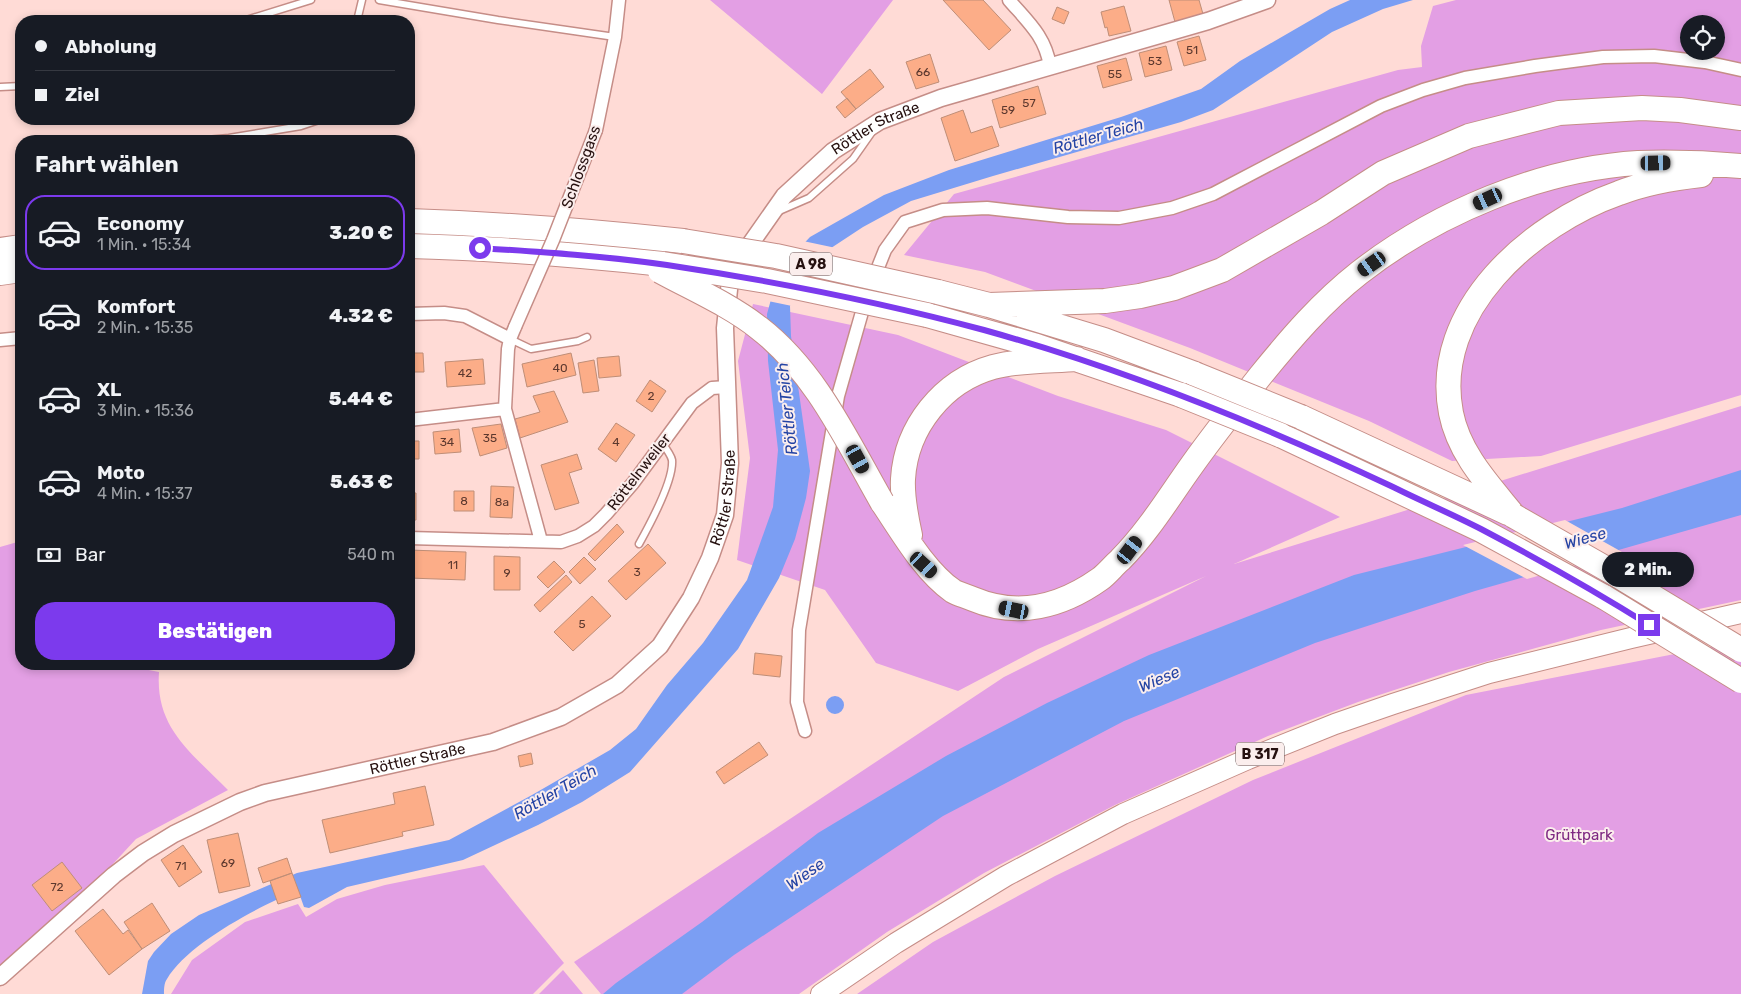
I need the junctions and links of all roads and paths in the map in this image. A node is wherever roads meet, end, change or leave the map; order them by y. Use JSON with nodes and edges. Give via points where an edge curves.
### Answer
{"nodes":[{"id":1,"x":311,"y":0,"type":"edge"},
{"id":2,"x":362,"y":0,"type":"edge"},
{"id":3,"x":379,"y":0,"type":"edge"},
{"id":4,"x":619,"y":0,"type":"edge"},
{"id":5,"x":1009,"y":0,"type":"edge"},
{"id":6,"x":1267,"y":0,"type":"edge"},
{"id":7,"x":262,"y":15,"type":"edge"},
{"id":8,"x":358,"y":15,"type":"edge"},
{"id":9,"x":615,"y":37,"type":"junction"},
{"id":10,"x":1050,"y":66,"type":"junction"},
{"id":11,"x":1741,"y":70,"type":"edge"},
{"id":12,"x":15,"y":86,"type":"edge"},
{"id":13,"x":0,"y":87,"type":"edge"},
{"id":14,"x":1741,"y":118,"type":"edge"},
{"id":15,"x":304,"y":125,"type":"edge"},
{"id":16,"x":247,"y":135,"type":"edge"},
{"id":17,"x":1741,"y":168,"type":"edge"},
{"id":18,"x":415,"y":221,"type":"edge"},
{"id":19,"x":415,"y":246,"type":"edge"},
{"id":20,"x":15,"y":248,"type":"edge"},
{"id":21,"x":0,"y":250,"type":"edge"},
{"id":22,"x":655,"y":266,"type":"junction"},
{"id":23,"x":15,"y":271,"type":"edge"},
{"id":24,"x":0,"y":273,"type":"edge"},
{"id":25,"x":989,"y":305,"type":"junction"},
{"id":26,"x":415,"y":314,"type":"edge"},
{"id":27,"x":512,"y":333,"type":"junction"},
{"id":28,"x":587,"y":336,"type":"dead end"},
{"id":29,"x":15,"y":339,"type":"edge"},
{"id":30,"x":0,"y":340,"type":"edge"},
{"id":31,"x":1077,"y":359,"type":"junction"},
{"id":32,"x":727,"y":387,"type":"junction"},
{"id":33,"x":505,"y":410,"type":"junction"},
{"id":34,"x":415,"y":419,"type":"edge"},
{"id":35,"x":662,"y":442,"type":"junction"},
{"id":36,"x":1514,"y":516,"type":"junction"},
{"id":37,"x":415,"y":538,"type":"edge"},
{"id":38,"x":541,"y":541,"type":"junction"},
{"id":39,"x":639,"y":544,"type":"dead end"},
{"id":40,"x":912,"y":544,"type":"junction"},
{"id":41,"x":1741,"y":614,"type":"edge"},
{"id":42,"x":1741,"y":650,"type":"edge"},
{"id":43,"x":1741,"y":681,"type":"edge"},
{"id":44,"x":805,"y":731,"type":"dead end"},
{"id":45,"x":0,"y":977,"type":"edge"},
{"id":46,"x":821,"y":994,"type":"edge"}],
"edges":[{"from":1,"to":7,"type":"lane"},
{"from":2,"to":8,"type":"lane"},
{"from":3,"to":9,"type":"lane"},
{"from":4,"to":9,"type":"street","name":"Schlossgass"},
{"from":5,"to":10,"type":"street","via":[[1038,32]]},
{"from":6,"to":10,"type":"street","name":"Röttler Straße","via":[[1208,21]]},
{"from":9,"to":27,"type":"street","name":"Schlossgass","bridge":true,"via":[[596,130]]},
{"from":10,"to":32,"type":"street","name":"Röttler Straße","via":[[941,98],[880,120],[833,151],[784,196],[744,253],[730,280],[726,328]]},
{"from":11,"to":44,"type":"street","via":[[1654,56],[1604,57],[1466,78],[1381,106],[1213,194],[1172,208],[1119,218],[978,208],[943,210],[905,222],[885,250],[879,265],[838,396],[799,630],[797,702]]},
{"from":12,"to":13,"type":"lane"},
{"from":14,"to":25,"type":"highway","via":[[1642,108],[1550,115],[1469,136],[1383,173],[1222,270],[1174,288],[1105,301]]},
{"from":15,"to":16,"type":"lane"},
{"from":17,"to":36,"type":"highway","via":[[1644,185],[1589,205],[1527,245],[1492,277],[1462,326],[1453,353],[1449,380],[1451,413],[1470,460]]},
{"from":17,"to":40,"type":"highway","via":[[1716,164],[1636,164],[1586,170],[1539,181],[1488,199],[1399,245],[1344,286],[1288,342],[1130,550],[1103,577],[1077,594],[1048,605],[1014,610],[980,602],[953,591],[924,565]]},
{"from":18,"to":25,"type":"highway","number":"A 98","bridge":true,"via":[[500,224],[683,241],[776,256]]},
{"from":19,"to":22,"type":"highway","number":"A 98","via":[[567,254]]},
{"from":20,"to":21,"type":"highway"},
{"from":22,"to":31,"type":"highway","number":"A 98","bridge":true,"via":[[767,281],[927,315]]},
{"from":22,"to":40,"type":"highway","bridge":true,"via":[[760,328],[786,353],[811,381],[882,502]]},
{"from":23,"to":24,"type":"highway"},
{"from":25,"to":36,"type":"highway","number":"A 98","bridge":true,"via":[[1104,340],[1195,374],[1301,417]]},
{"from":26,"to":27,"type":"street","via":[[465,316]]},
{"from":27,"to":28,"type":"lane","via":[[531,349],[578,341]]},
{"from":27,"to":33,"type":"street"},
{"from":29,"to":30,"type":"street"},
{"from":31,"to":40,"type":"highway","via":[[994,367],[976,373],[938,399],[914,434],[906,457],[904,512]]},
{"from":31,"to":43,"type":"highway","number":"A 98","bridge":true,"via":[[1181,395],[1280,435],[1482,530],[1578,582]]},
{"from":32,"to":35,"type":"street","name":"Röttelnweiler","via":[[712,388],[692,402]]},
{"from":32,"to":45,"type":"street","name":"Röttler Straße","via":[[730,463],[726,515],[691,598],[660,646],[618,685],[561,717],[493,742],[265,793],[240,802],[174,834],[144,853],[114,875]]},
{"from":33,"to":34,"type":"street"},
{"from":33,"to":38,"type":"street"},
{"from":35,"to":38,"type":"street","name":"Röttelnweiler","via":[[633,483],[594,526],[561,542]]},
{"from":35,"to":39,"type":"lane","via":[[672,459],[668,481]]},
{"from":36,"to":42,"type":"highway","number":"A 98","bridge":true},
{"from":37,"to":38,"type":"street","name":"Röttelnweiler"},
{"from":41,"to":46,"type":"main road","number":"B 317","via":[[1489,674],[1393,704],[1256,756],[1123,814],[1006,876],[896,943]]}]}
